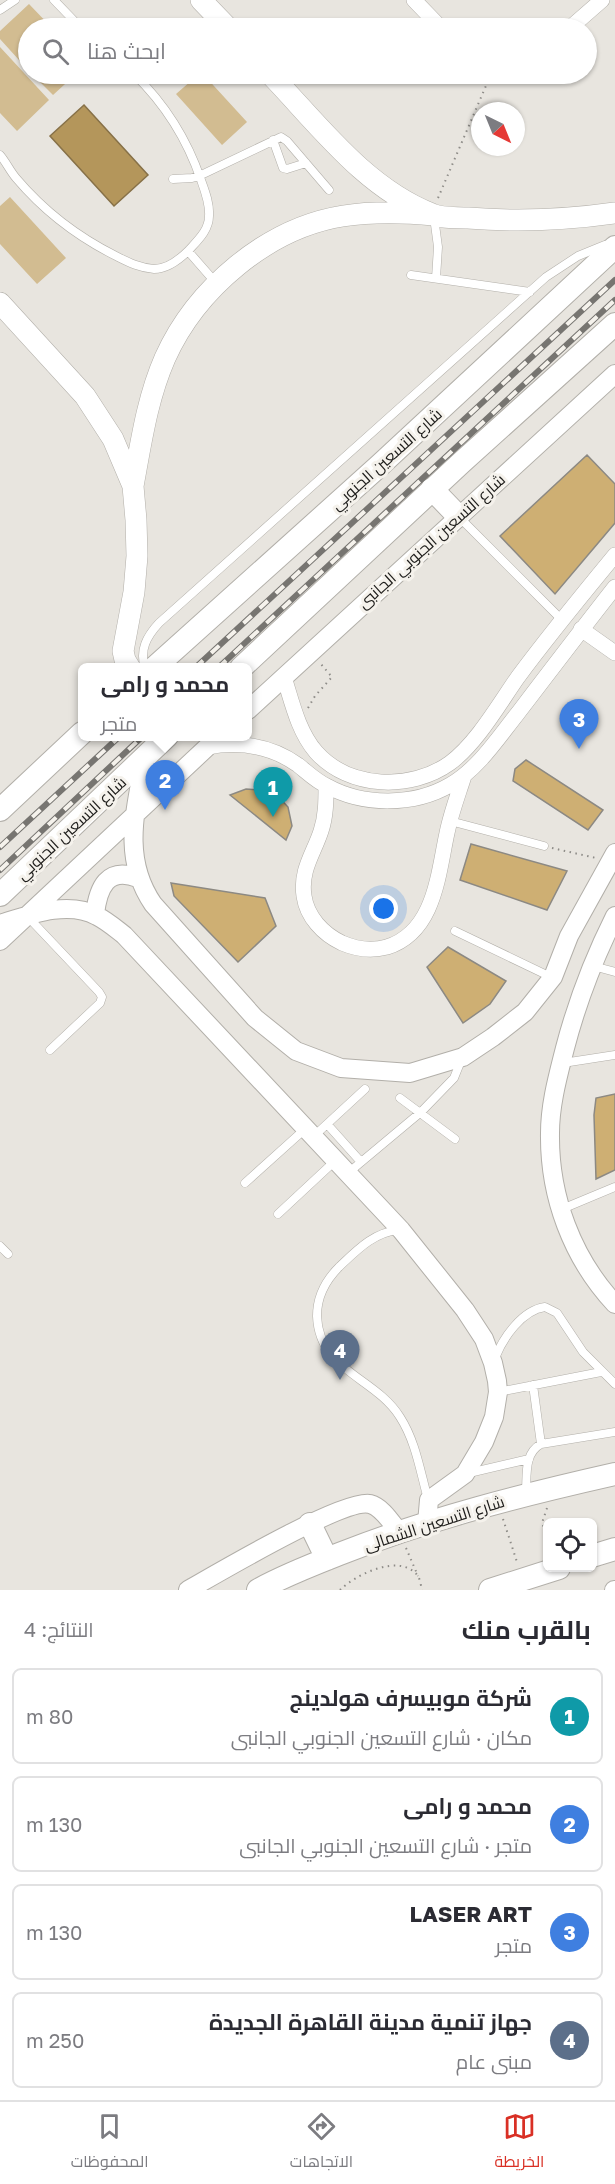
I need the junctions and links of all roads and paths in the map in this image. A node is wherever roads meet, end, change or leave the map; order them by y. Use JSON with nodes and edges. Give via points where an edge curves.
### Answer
{"nodes":[{"id":1,"x":15,"y":0,"type":"edge"},
{"id":2,"x":54,"y":0,"type":"edge"},
{"id":3,"x":201,"y":0,"type":"edge"},
{"id":4,"x":414,"y":0,"type":"edge"},
{"id":5,"x":602,"y":0,"type":"edge"},
{"id":6,"x":0,"y":10,"type":"edge"},
{"id":7,"x":71,"y":18,"type":"edge"},
{"id":8,"x":218,"y":18,"type":"edge"},
{"id":9,"x":431,"y":18,"type":"edge"},
{"id":10,"x":581,"y":18,"type":"edge"},
{"id":11,"x":144,"y":84,"type":"edge"},
{"id":12,"x":280,"y":84,"type":"edge"},
{"id":13,"x":487,"y":84,"type":"edge"},
{"id":14,"x":273,"y":140,"type":"junction"},
{"id":15,"x":0,"y":155,"type":"edge"},
{"id":16,"x":306,"y":163,"type":"junction"},
{"id":17,"x":199,"y":176,"type":"junction"},
{"id":18,"x":173,"y":179,"type":"dead end"},
{"id":19,"x":329,"y":190,"type":"dead end"},
{"id":20,"x":389,"y":202,"type":"junction"},
{"id":21,"x":615,"y":213,"type":"edge"},
{"id":22,"x":434,"y":215,"type":"junction"},
{"id":23,"x":615,"y":241,"type":"edge"},
{"id":24,"x":615,"y":247,"type":"edge"},
{"id":25,"x":188,"y":251,"type":"junction"},
{"id":26,"x":411,"y":275,"type":"dead end"},
{"id":27,"x":435,"y":278,"type":"junction"},
{"id":28,"x":217,"y":284,"type":"junction"},
{"id":29,"x":530,"y":292,"type":"junction"},
{"id":30,"x":0,"y":303,"type":"edge"},
{"id":31,"x":615,"y":324,"type":"edge"},
{"id":32,"x":615,"y":374,"type":"edge"},
{"id":33,"x":113,"y":439,"type":"junction"},
{"id":34,"x":140,"y":443,"type":"junction"},
{"id":35,"x":133,"y":486,"type":"junction"},
{"id":36,"x":432,"y":489,"type":"junction"},
{"id":37,"x":458,"y":516,"type":"junction"},
{"id":38,"x":615,"y":555,"type":"edge"},
{"id":39,"x":615,"y":587,"type":"edge"},
{"id":40,"x":562,"y":621,"type":"junction"},
{"id":41,"x":581,"y":629,"type":"junction"},
{"id":42,"x":311,"y":651,"type":"junction"},
{"id":43,"x":615,"y":653,"type":"edge"},
{"id":44,"x":127,"y":663,"type":"edge"},
{"id":45,"x":144,"y":663,"type":"edge"},
{"id":46,"x":160,"y":663,"type":"edge"},
{"id":47,"x":246,"y":663,"type":"edge"},
{"id":48,"x":520,"y":675,"type":"junction"},
{"id":49,"x":284,"y":676,"type":"junction"},
{"id":50,"x":538,"y":687,"type":"junction"},
{"id":51,"x":252,"y":706,"type":"edge"},
{"id":52,"x":303,"y":732,"type":"junction"},
{"id":53,"x":78,"y":738,"type":"edge"},
{"id":54,"x":162,"y":741,"type":"edge"},
{"id":55,"x":213,"y":742,"type":"edge"},
{"id":56,"x":145,"y":757,"type":"junction"},
{"id":57,"x":464,"y":776,"type":"junction"},
{"id":58,"x":326,"y":786,"type":"junction"},
{"id":59,"x":0,"y":810,"type":"edge"},
{"id":60,"x":135,"y":815,"type":"junction"},
{"id":61,"x":450,"y":821,"type":"junction"},
{"id":62,"x":544,"y":846,"type":"joint"},
{"id":63,"x":613,"y":857,"type":"edge"},
{"id":64,"x":138,"y":878,"type":"junction"},
{"id":65,"x":0,"y":895,"type":"edge"},
{"id":66,"x":95,"y":914,"type":"junction"},
{"id":67,"x":27,"y":916,"type":"junction"},
{"id":68,"x":615,"y":916,"type":"edge"},
{"id":69,"x":0,"y":924,"type":"edge"},
{"id":70,"x":455,"y":931,"type":"dead end"},
{"id":71,"x":0,"y":941,"type":"edge"},
{"id":72,"x":592,"y":966,"type":"junction"},
{"id":73,"x":615,"y":972,"type":"edge"},
{"id":74,"x":553,"y":977,"type":"junction"},
{"id":75,"x":583,"y":989,"type":"junction"},
{"id":76,"x":50,"y":1050,"type":"dead end"},
{"id":77,"x":615,"y":1055,"type":"edge"},
{"id":78,"x":463,"y":1057,"type":"junction"},
{"id":79,"x":561,"y":1064,"type":"junction"},
{"id":80,"x":365,"y":1089,"type":"dead end"},
{"id":81,"x":399,"y":1098,"type":"dead end"},
{"id":82,"x":421,"y":1112,"type":"junction"},
{"id":83,"x":316,"y":1129,"type":"junction"},
{"id":84,"x":455,"y":1139,"type":"dead end"},
{"id":85,"x":349,"y":1165,"type":"junction"},
{"id":86,"x":245,"y":1183,"type":"dead end"},
{"id":87,"x":615,"y":1187,"type":"edge"},
{"id":88,"x":561,"y":1210,"type":"junction"},
{"id":89,"x":278,"y":1214,"type":"dead end"},
{"id":90,"x":380,"y":1224,"type":"junction"},
{"id":91,"x":0,"y":1246,"type":"edge"},
{"id":92,"x":8,"y":1254,"type":"dead end"},
{"id":93,"x":615,"y":1304,"type":"edge"},
{"id":94,"x":493,"y":1363,"type":"junction"},
{"id":95,"x":602,"y":1372,"type":"junction"},
{"id":96,"x":615,"y":1384,"type":"edge"},
{"id":97,"x":534,"y":1385,"type":"junction"},
{"id":98,"x":498,"y":1392,"type":"junction"},
{"id":99,"x":615,"y":1432,"type":"edge"},
{"id":100,"x":541,"y":1444,"type":"junction"},
{"id":101,"x":529,"y":1459,"type":"junction"},
{"id":102,"x":465,"y":1473,"type":"junction"},
{"id":103,"x":615,"y":1474,"type":"edge"},
{"id":104,"x":558,"y":1487,"type":"junction"},
{"id":105,"x":526,"y":1494,"type":"junction"},
{"id":106,"x":429,"y":1500,"type":"junction"},
{"id":107,"x":497,"y":1502,"type":"junction"},
{"id":108,"x":544,"y":1518,"type":"edge"},
{"id":109,"x":427,"y":1523,"type":"junction"},
{"id":110,"x":310,"y":1524,"type":"junction"},
{"id":111,"x":399,"y":1532,"type":"junction"},
{"id":112,"x":615,"y":1549,"type":"edge"},
{"id":113,"x":597,"y":1554,"type":"edge"},
{"id":114,"x":327,"y":1559,"type":"junction"},
{"id":115,"x":546,"y":1572,"type":"edge"},
{"id":116,"x":418,"y":1576,"type":"junction"},
{"id":117,"x":523,"y":1579,"type":"junction"},
{"id":118,"x":188,"y":1590,"type":"edge"},
{"id":119,"x":258,"y":1590,"type":"edge"},
{"id":120,"x":340,"y":1590,"type":"edge"},
{"id":121,"x":422,"y":1590,"type":"edge"},
{"id":122,"x":490,"y":1590,"type":"edge"}],
"edges":[{"from":1,"to":6,"type":"lane"},
{"from":2,"to":7,"type":"lane"},
{"from":3,"to":8,"type":"main road"},
{"from":4,"to":9,"type":"street"},
{"from":5,"to":10,"type":"street"},
{"from":11,"to":17,"type":"lane","via":[[175,122]]},
{"from":12,"to":20,"type":"main road"},
{"from":13,"to":22,"type":"path","via":[[436,201]]},
{"from":14,"to":16,"type":"lane","via":[[284,139]]},
{"from":14,"to":16,"type":"lane","via":[[283,168]]},
{"from":14,"to":17,"type":"lane"},
{"from":15,"to":25,"type":"lane","via":[[41,205],[102,249],[137,266],[156,269],[175,263]]},
{"from":16,"to":19,"type":"lane"},
{"from":17,"to":18,"type":"lane"},
{"from":17,"to":25,"type":"lane","via":[[209,217],[203,235]]},
{"from":20,"to":22,"type":"main road"},
{"from":20,"to":28,"type":"main road","via":[[278,239]]},
{"from":21,"to":22,"type":"main road","via":[[576,219],[506,221]]},
{"from":22,"to":27,"type":"lane","via":[[438,247]]},
{"from":23,"to":29,"type":"lane","via":[[569,260]]},
{"from":24,"to":46,"type":"main road","name":"شارع التسعين الجنوبي"},
{"from":25,"to":28,"type":"lane"},
{"from":26,"to":27,"type":"lane"},
{"from":27,"to":29,"type":"lane"},
{"from":28,"to":34,"type":"main road","via":[[182,328],[166,357]]},
{"from":29,"to":45,"type":"lane","via":[[159,623],[143,646]]},
{"from":30,"to":33,"type":"main road","via":[[86,396]]},
{"from":31,"to":36,"type":"main road"},
{"from":32,"to":37,"type":"street","name":"شارع التسعين الجنوبي الجانبى"},
{"from":33,"to":34,"type":"main road","via":[[127,447]]},
{"from":33,"to":35,"type":"main road"},
{"from":34,"to":35,"type":"main road"},
{"from":35,"to":44,"type":"main road","via":[[137,556],[123,651]]},
{"from":36,"to":37,"type":"main road"},
{"from":36,"to":47,"type":"main road"},
{"from":37,"to":40,"type":"lane"},
{"from":37,"to":42,"type":"street","name":"شارع التسعين الجنوبي الجانبى"},
{"from":38,"to":40,"type":"street"},
{"from":39,"to":41,"type":"street"},
{"from":40,"to":48,"type":"street"},
{"from":41,"to":43,"type":"street"},
{"from":41,"to":50,"type":"street"},
{"from":42,"to":49,"type":"street","name":"شارع التسعين الجنوبي الجانبى"},
{"from":42,"to":52,"type":"path","via":[[332,677],[305,714]]},
{"from":48,"to":50,"type":"street"},
{"from":48,"to":52,"type":"street","via":[[470,744],[427,775],[377,782],[355,777],[316,752]]},
{"from":49,"to":51,"type":"street","name":"شارع التسعين الجنوبي الجانبى"},
{"from":49,"to":52,"type":"street"},
{"from":50,"to":57,"type":"street"},
{"from":53,"to":59,"type":"main road"},
{"from":54,"to":56,"type":"main road","name":"شارع التسعين الجنوبي"},
{"from":55,"to":58,"type":"street","via":[[264,747],[281,754]]},
{"from":55,"to":60,"type":"street"},
{"from":56,"to":60,"type":"street"},
{"from":56,"to":65,"type":"main road","name":"شارع التسعين الجنوبي"},
{"from":57,"to":58,"type":"street","via":[[430,793],[391,801],[370,800]]},
{"from":57,"to":61,"type":"street"},
{"from":58,"to":61,"type":"street","via":[[324,820],[307,863],[303,894],[310,914],[322,929],[355,947],[375,949],[393,945],[419,925],[432,897]]},
{"from":60,"to":64,"type":"street"},
{"from":60,"to":67,"type":"street"},
{"from":61,"to":62,"type":"lane"},
{"from":62,"to":63,"type":"path"},
{"from":63,"to":74,"type":"street","via":[[568,936]]},
{"from":64,"to":66,"type":"street","via":[[117,875],[106,881],[99,890]]},
{"from":64,"to":78,"type":"street","via":[[153,904],[220,982],[255,1018],[296,1051],[341,1068],[410,1073]]},
{"from":66,"to":67,"type":"street","via":[[62,909]]},
{"from":66,"to":83,"type":"street","via":[[124,935]]},
{"from":67,"to":69,"type":"street"},
{"from":67,"to":71,"type":"street"},
{"from":67,"to":76,"type":"lane","via":[[102,997]]},
{"from":68,"to":72,"type":"street"},
{"from":70,"to":74,"type":"lane"},
{"from":72,"to":73,"type":"lane"},
{"from":72,"to":75,"type":"street"},
{"from":74,"to":75,"type":"street"},
{"from":74,"to":78,"type":"street","via":[[525,1012]]},
{"from":75,"to":79,"type":"street"},
{"from":77,"to":79,"type":"lane"},
{"from":78,"to":82,"type":"lane","via":[[454,1078]]},
{"from":79,"to":88,"type":"street","via":[[550,1132],[551,1167]]},
{"from":80,"to":83,"type":"lane"},
{"from":81,"to":82,"type":"lane"},
{"from":82,"to":84,"type":"lane"},
{"from":82,"to":85,"type":"lane"},
{"from":83,"to":85,"type":"street"},
{"from":83,"to":86,"type":"lane"},
{"from":85,"to":89,"type":"lane"},
{"from":85,"to":90,"type":"street"},
{"from":87,"to":88,"type":"lane"},
{"from":88,"to":93,"type":"street","via":[[585,1265]]},
{"from":90,"to":94,"type":"street","via":[[401,1230],[465,1310],[484,1339]]},
{"from":90,"to":106,"type":"lane","via":[[329,1279],[317,1310],[318,1326],[331,1356],[399,1415],[414,1446]]},
{"from":91,"to":92,"type":"lane"},
{"from":94,"to":95,"type":"lane","via":[[517,1324],[541,1307],[554,1310]]},
{"from":94,"to":98,"type":"street"},
{"from":95,"to":96,"type":"lane"},
{"from":95,"to":97,"type":"lane"},
{"from":97,"to":98,"type":"lane"},
{"from":97,"to":100,"type":"lane"},
{"from":98,"to":102,"type":"street","via":[[484,1442]]},
{"from":99,"to":100,"type":"lane"},
{"from":100,"to":101,"type":"lane"},
{"from":101,"to":102,"type":"lane"},
{"from":101,"to":105,"type":"lane"},
{"from":102,"to":106,"type":"street"},
{"from":103,"to":104,"type":"main road","name":"شارع التسعين الشمالى"},
{"from":104,"to":105,"type":"main road","name":"شارع التسعين الشمالى"},
{"from":104,"to":108,"type":"path","via":[[560,1503],[548,1508]]},
{"from":105,"to":107,"type":"main road","name":"شارع التسعين الشمالى"},
{"from":106,"to":109,"type":"street"},
{"from":107,"to":109,"type":"main road","name":"شارع التسعين الشمالى"},
{"from":107,"to":117,"type":"path"},
{"from":109,"to":111,"type":"main road","name":"شارع التسعين الشمالى"},
{"from":110,"to":111,"type":"street","via":[[352,1505],[369,1504],[380,1510]]},
{"from":110,"to":114,"type":"main road"},
{"from":110,"to":118,"type":"street"},
{"from":111,"to":114,"type":"main road","name":"شارع التسعين الشمالى"},
{"from":111,"to":116,"type":"path"},
{"from":112,"to":113,"type":"main road"},
{"from":114,"to":119,"type":"main road","name":"شارع التسعين الشمالى"},
{"from":115,"to":117,"type":"main road"},
{"from":116,"to":120,"type":"path","via":[[408,1569],[384,1567],[367,1571]]},
{"from":116,"to":121,"type":"path"},
{"from":117,"to":122,"type":"main road"}]}
